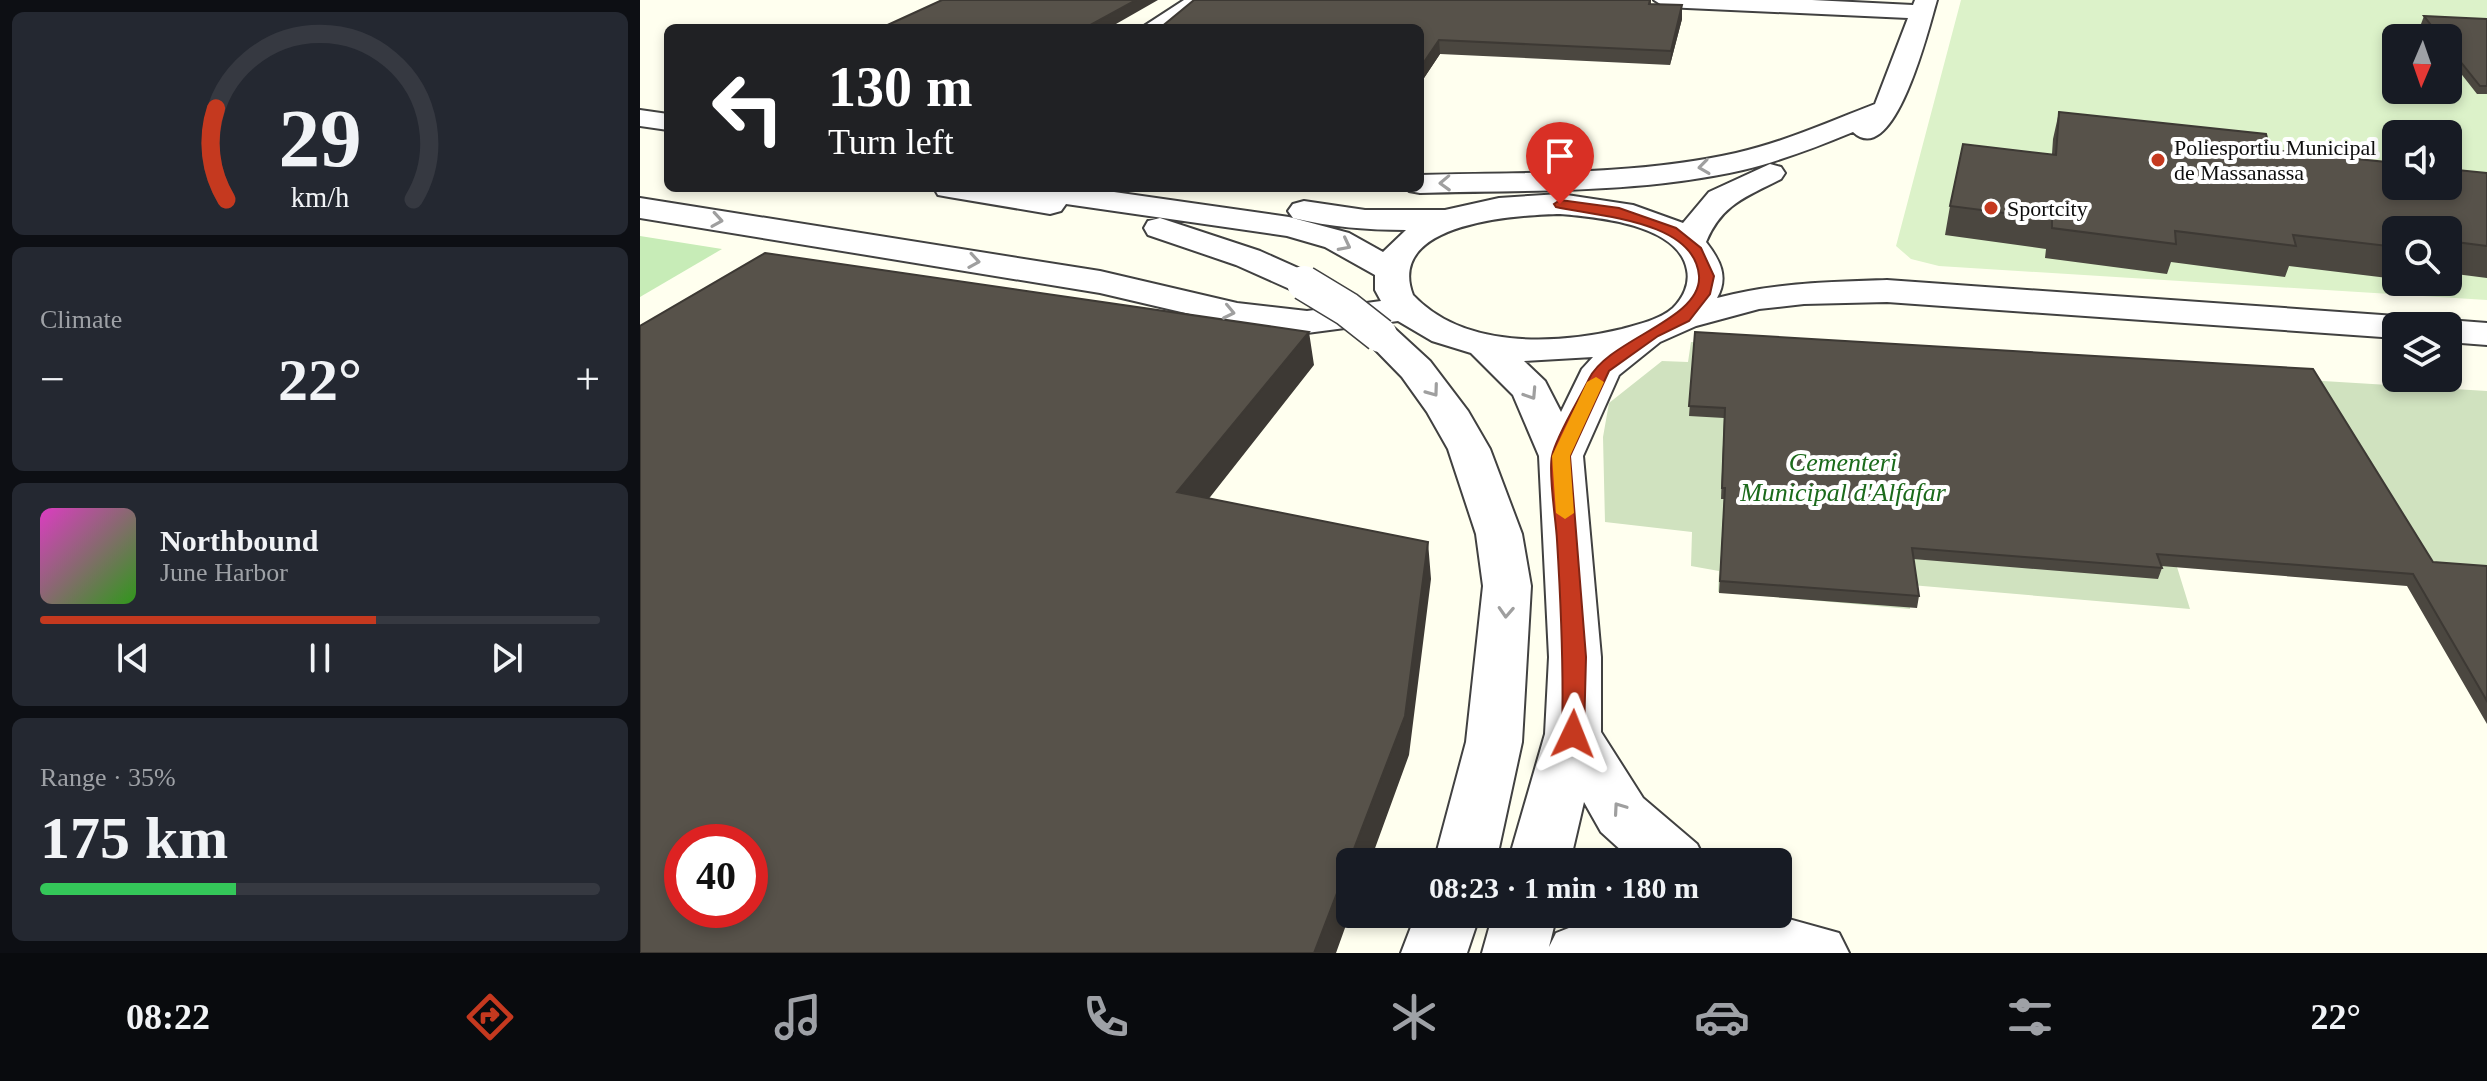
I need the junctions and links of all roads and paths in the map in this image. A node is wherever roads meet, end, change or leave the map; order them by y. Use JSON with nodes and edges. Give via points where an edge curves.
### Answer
{"nodes":[{"id":1,"x":1200,"y":0,"type":"edge"},
{"id":2,"x":1665,"y":0,"type":"edge"},
{"id":3,"x":1924,"y":6,"type":"edge"},
{"id":4,"x":1160,"y":24,"type":"edge"},
{"id":5,"x":640,"y":101,"type":"edge"},
{"id":6,"x":664,"y":104,"type":"edge"},
{"id":7,"x":1885,"y":110,"type":"junction"},
{"id":8,"x":640,"y":118,"type":"edge"},
{"id":9,"x":664,"y":121,"type":"edge"},
{"id":10,"x":640,"y":133,"type":"edge"},
{"id":11,"x":664,"y":136,"type":"edge"},
{"id":12,"x":1770,"y":173,"type":"junction"},
{"id":13,"x":1424,"y":184,"type":"edge"},
{"id":14,"x":974,"y":192,"type":"edge"},
{"id":15,"x":1048,"y":192,"type":"edge"},
{"id":16,"x":1165,"y":192,"type":"edge"},
{"id":17,"x":1589,"y":206,"type":"junction"},
{"id":18,"x":640,"y":208,"type":"edge"},
{"id":19,"x":1453,"y":220,"type":"junction"},
{"id":20,"x":1695,"y":251,"type":"junction"},
{"id":21,"x":1391,"y":270,"type":"junction"},
{"id":22,"x":1887,"y":291,"type":"junction"},
{"id":23,"x":1393,"y":322,"type":"junction"},
{"id":24,"x":1668,"y":325,"type":"junction"},
{"id":25,"x":2382,"y":326,"type":"edge"},
{"id":26,"x":2462,"y":332,"type":"edge"},
{"id":27,"x":2487,"y":334,"type":"edge"},
{"id":28,"x":1484,"y":345,"type":"junction"},
{"id":29,"x":1561,"y":456,"type":"junction"},
{"id":30,"x":1573,"y":734,"type":"junction"},
{"id":31,"x":1468,"y":848,"type":"edge"},
{"id":32,"x":1543,"y":848,"type":"edge"},
{"id":33,"x":1659,"y":848,"type":"edge"},
{"id":34,"x":1443,"y":928,"type":"edge"},
{"id":35,"x":1521,"y":928,"type":"edge"},
{"id":36,"x":1770,"y":936,"type":"edge"},
{"id":37,"x":1434,"y":953,"type":"edge"},
{"id":38,"x":1515,"y":953,"type":"edge"},
{"id":39,"x":1579,"y":953,"type":"edge"}],
"edges":[{"from":1,"to":4,"type":"street"},
{"from":2,"to":3,"type":"street"},
{"from":3,"to":7,"type":"street"},
{"from":5,"to":6,"type":"street"},
{"from":7,"to":12,"type":"street","via":[[1878,121],[1845,143]]},
{"from":7,"to":13,"type":"street","one_way":true,"via":[[1794,145],[1711,167]]},
{"from":8,"to":9,"type":"street"},
{"from":10,"to":11,"type":"street"},
{"from":12,"to":17,"type":"street","via":[[1671,199]]},
{"from":12,"to":20,"type":"street","via":[[1714,202],[1699,217]]},
{"from":14,"to":23,"type":"street","bridge":true,"via":[[1159,228],[1248,258],[1347,309]]},
{"from":15,"to":21,"type":"street","one_way":true,"via":[[1289,227],[1337,240]]},
{"from":16,"to":19,"type":"street","via":[[1365,220]]},
{"from":17,"to":19,"type":"street","via":[[1518,206]]},
{"from":17,"to":20,"type":"street","via":[[1647,220]]},
{"from":18,"to":23,"type":"street","one_way":true,"via":[[1100,282],[1237,314],[1307,322]]},
{"from":19,"to":21,"type":"street","via":[[1405,247]]},
{"from":20,"to":22,"type":"street","via":[[1764,275]]},
{"from":20,"to":24,"type":"street","via":[[1706,276],[1703,294]]},
{"from":21,"to":23,"type":"street"},
{"from":22,"to":24,"type":"street","via":[[1757,298]]},
{"from":22,"to":25,"type":"street"},
{"from":23,"to":28,"type":"street"},
{"from":23,"to":31,"type":"street","one_way":true,"via":[[1416,369],[1469,449],[1499,534],[1507,586],[1494,742]]},
{"from":24,"to":28,"type":"street","via":[[1601,347],[1542,351]]},
{"from":24,"to":29,"type":"street","via":[[1602,369]]},
{"from":26,"to":27,"type":"street"},
{"from":28,"to":29,"type":"street","one_way":true,"via":[[1531,390]]},
{"from":29,"to":30,"type":"street","via":[[1575,657]]},
{"from":30,"to":32,"type":"street"},
{"from":33,"to":30,"type":"street","one_way":true,"via":[[1622,815]]},
{"from":34,"to":37,"type":"street"},
{"from":35,"to":38,"type":"street"},
{"from":36,"to":39,"type":"street"}]}
